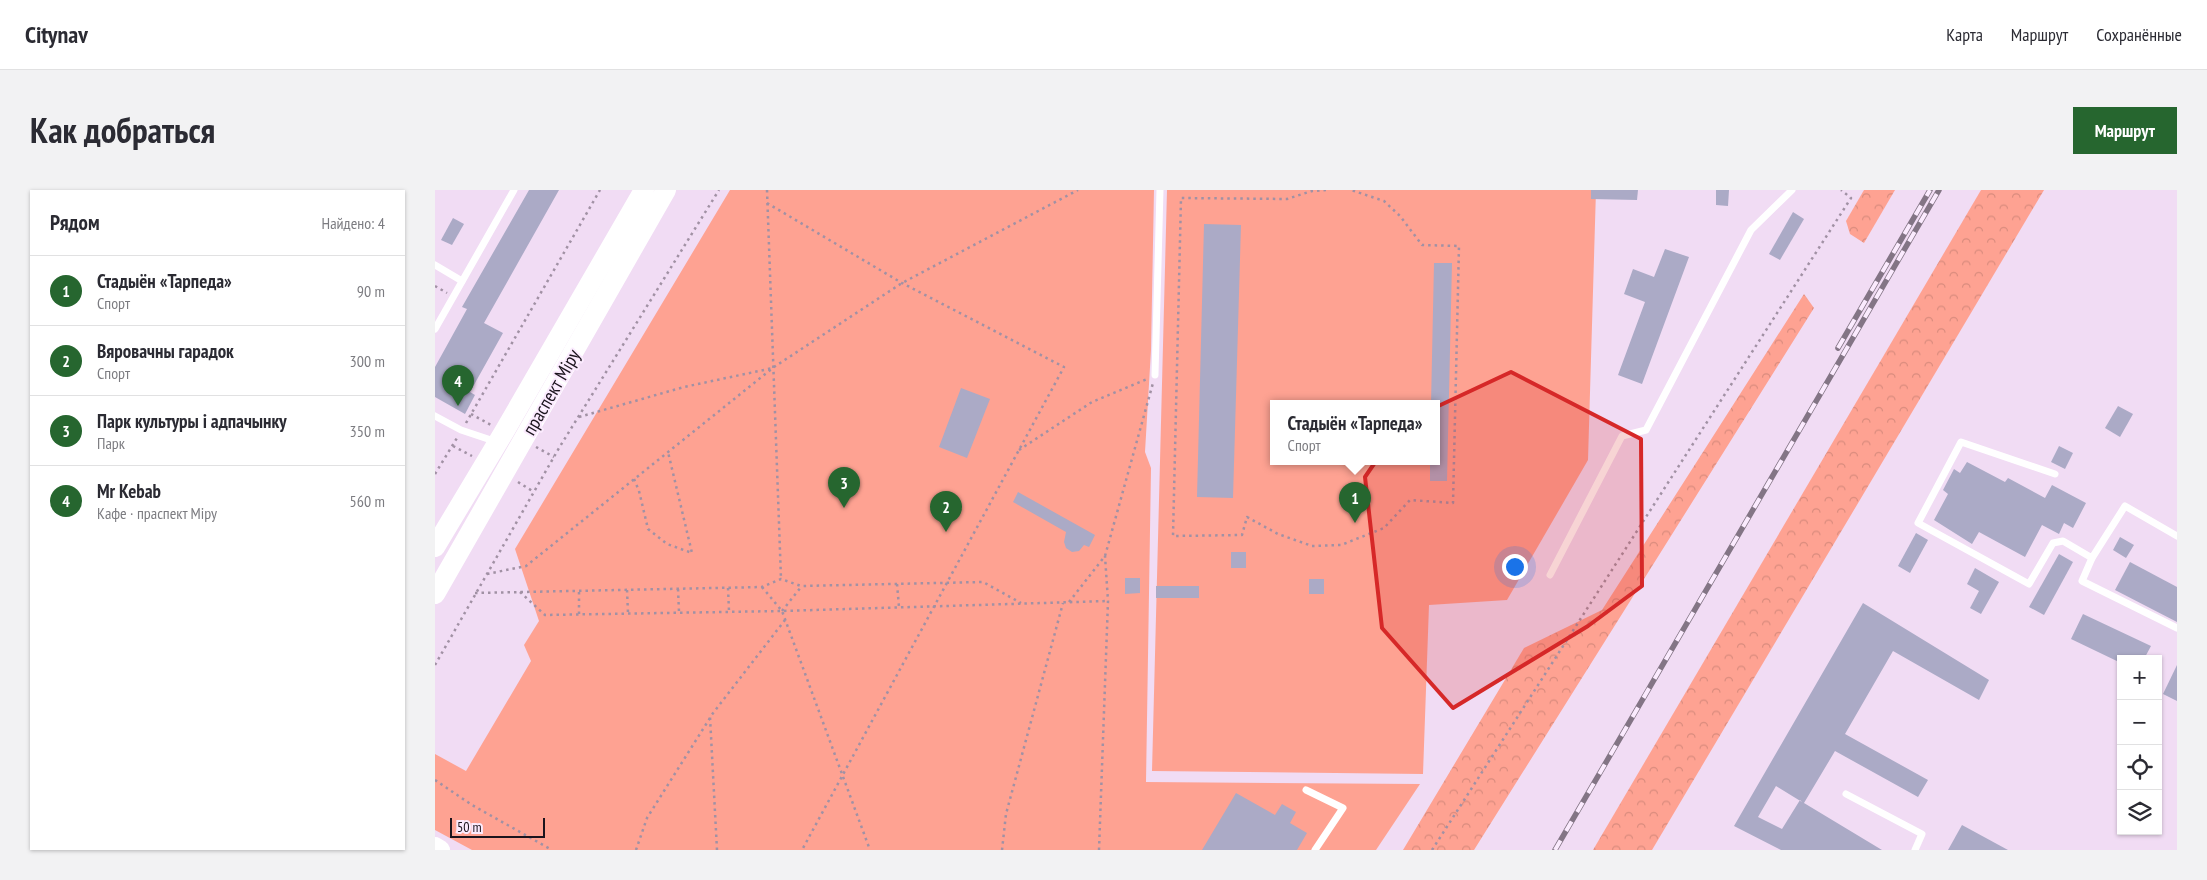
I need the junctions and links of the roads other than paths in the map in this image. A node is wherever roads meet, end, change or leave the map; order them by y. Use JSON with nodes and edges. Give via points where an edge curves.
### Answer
{"nodes":[{"id":1,"x":514,"y":190,"type":"edge"},
{"id":2,"x":644,"y":190,"type":"edge"},
{"id":3,"x":666,"y":190,"type":"edge"},
{"id":4,"x":1159,"y":190,"type":"edge"},
{"id":5,"x":1792,"y":190,"type":"edge"},
{"id":6,"x":435,"y":265,"type":"edge"},
{"id":7,"x":462,"y":281,"type":"junction"},
{"id":8,"x":435,"y":329,"type":"edge"},
{"id":9,"x":1155,"y":375,"type":"road end"},
{"id":10,"x":435,"y":416,"type":"edge"},
{"id":11,"x":497,"y":442,"type":"junction"},
{"id":12,"x":517,"y":450,"type":"junction"},
{"id":13,"x":2055,"y":474,"type":"dead end"},
{"id":14,"x":2177,"y":536,"type":"edge"},
{"id":15,"x":435,"y":547,"type":"edge"},
{"id":16,"x":2092,"y":558,"type":"junction"},
{"id":17,"x":1550,"y":575,"type":"dead end"},
{"id":18,"x":435,"y":594,"type":"edge"},
{"id":19,"x":2177,"y":628,"type":"edge"},
{"id":20,"x":1305,"y":790,"type":"dead end"},
{"id":21,"x":1846,"y":794,"type":"dead end"},
{"id":22,"x":435,"y":847,"type":"edge"},
{"id":23,"x":440,"y":850,"type":"edge"},
{"id":24,"x":1315,"y":850,"type":"edge"},
{"id":25,"x":1915,"y":850,"type":"edge"}],
"edges":[{"from":1,"to":7,"type":"lane"},
{"from":2,"to":11,"type":"main road","name":"праспект Міру"},
{"from":3,"to":12,"type":"main road","name":"праспект Міру"},
{"from":4,"to":9,"type":"lane"},
{"from":5,"to":17,"type":"lane","via":[[1751,230],[1646,430],[1623,436]]},
{"from":6,"to":7,"type":"lane"},
{"from":7,"to":8,"type":"lane"},
{"from":10,"to":11,"type":"lane","via":[[461,430]]},
{"from":11,"to":12,"type":"main road"},
{"from":11,"to":15,"type":"main road","name":"праспект Міру"},
{"from":12,"to":18,"type":"main road","name":"праспект Міру"},
{"from":13,"to":16,"type":"lane","via":[[1961,442],[1918,523],[2029,584],[2053,543],[2063,541]]},
{"from":14,"to":16,"type":"lane","via":[[2125,506]]},
{"from":16,"to":19,"type":"lane","via":[[2082,581]]},
{"from":20,"to":24,"type":"lane","via":[[1343,808]]},
{"from":21,"to":25,"type":"lane","via":[[1922,834]]},
{"from":22,"to":23,"type":"main road"}]}
